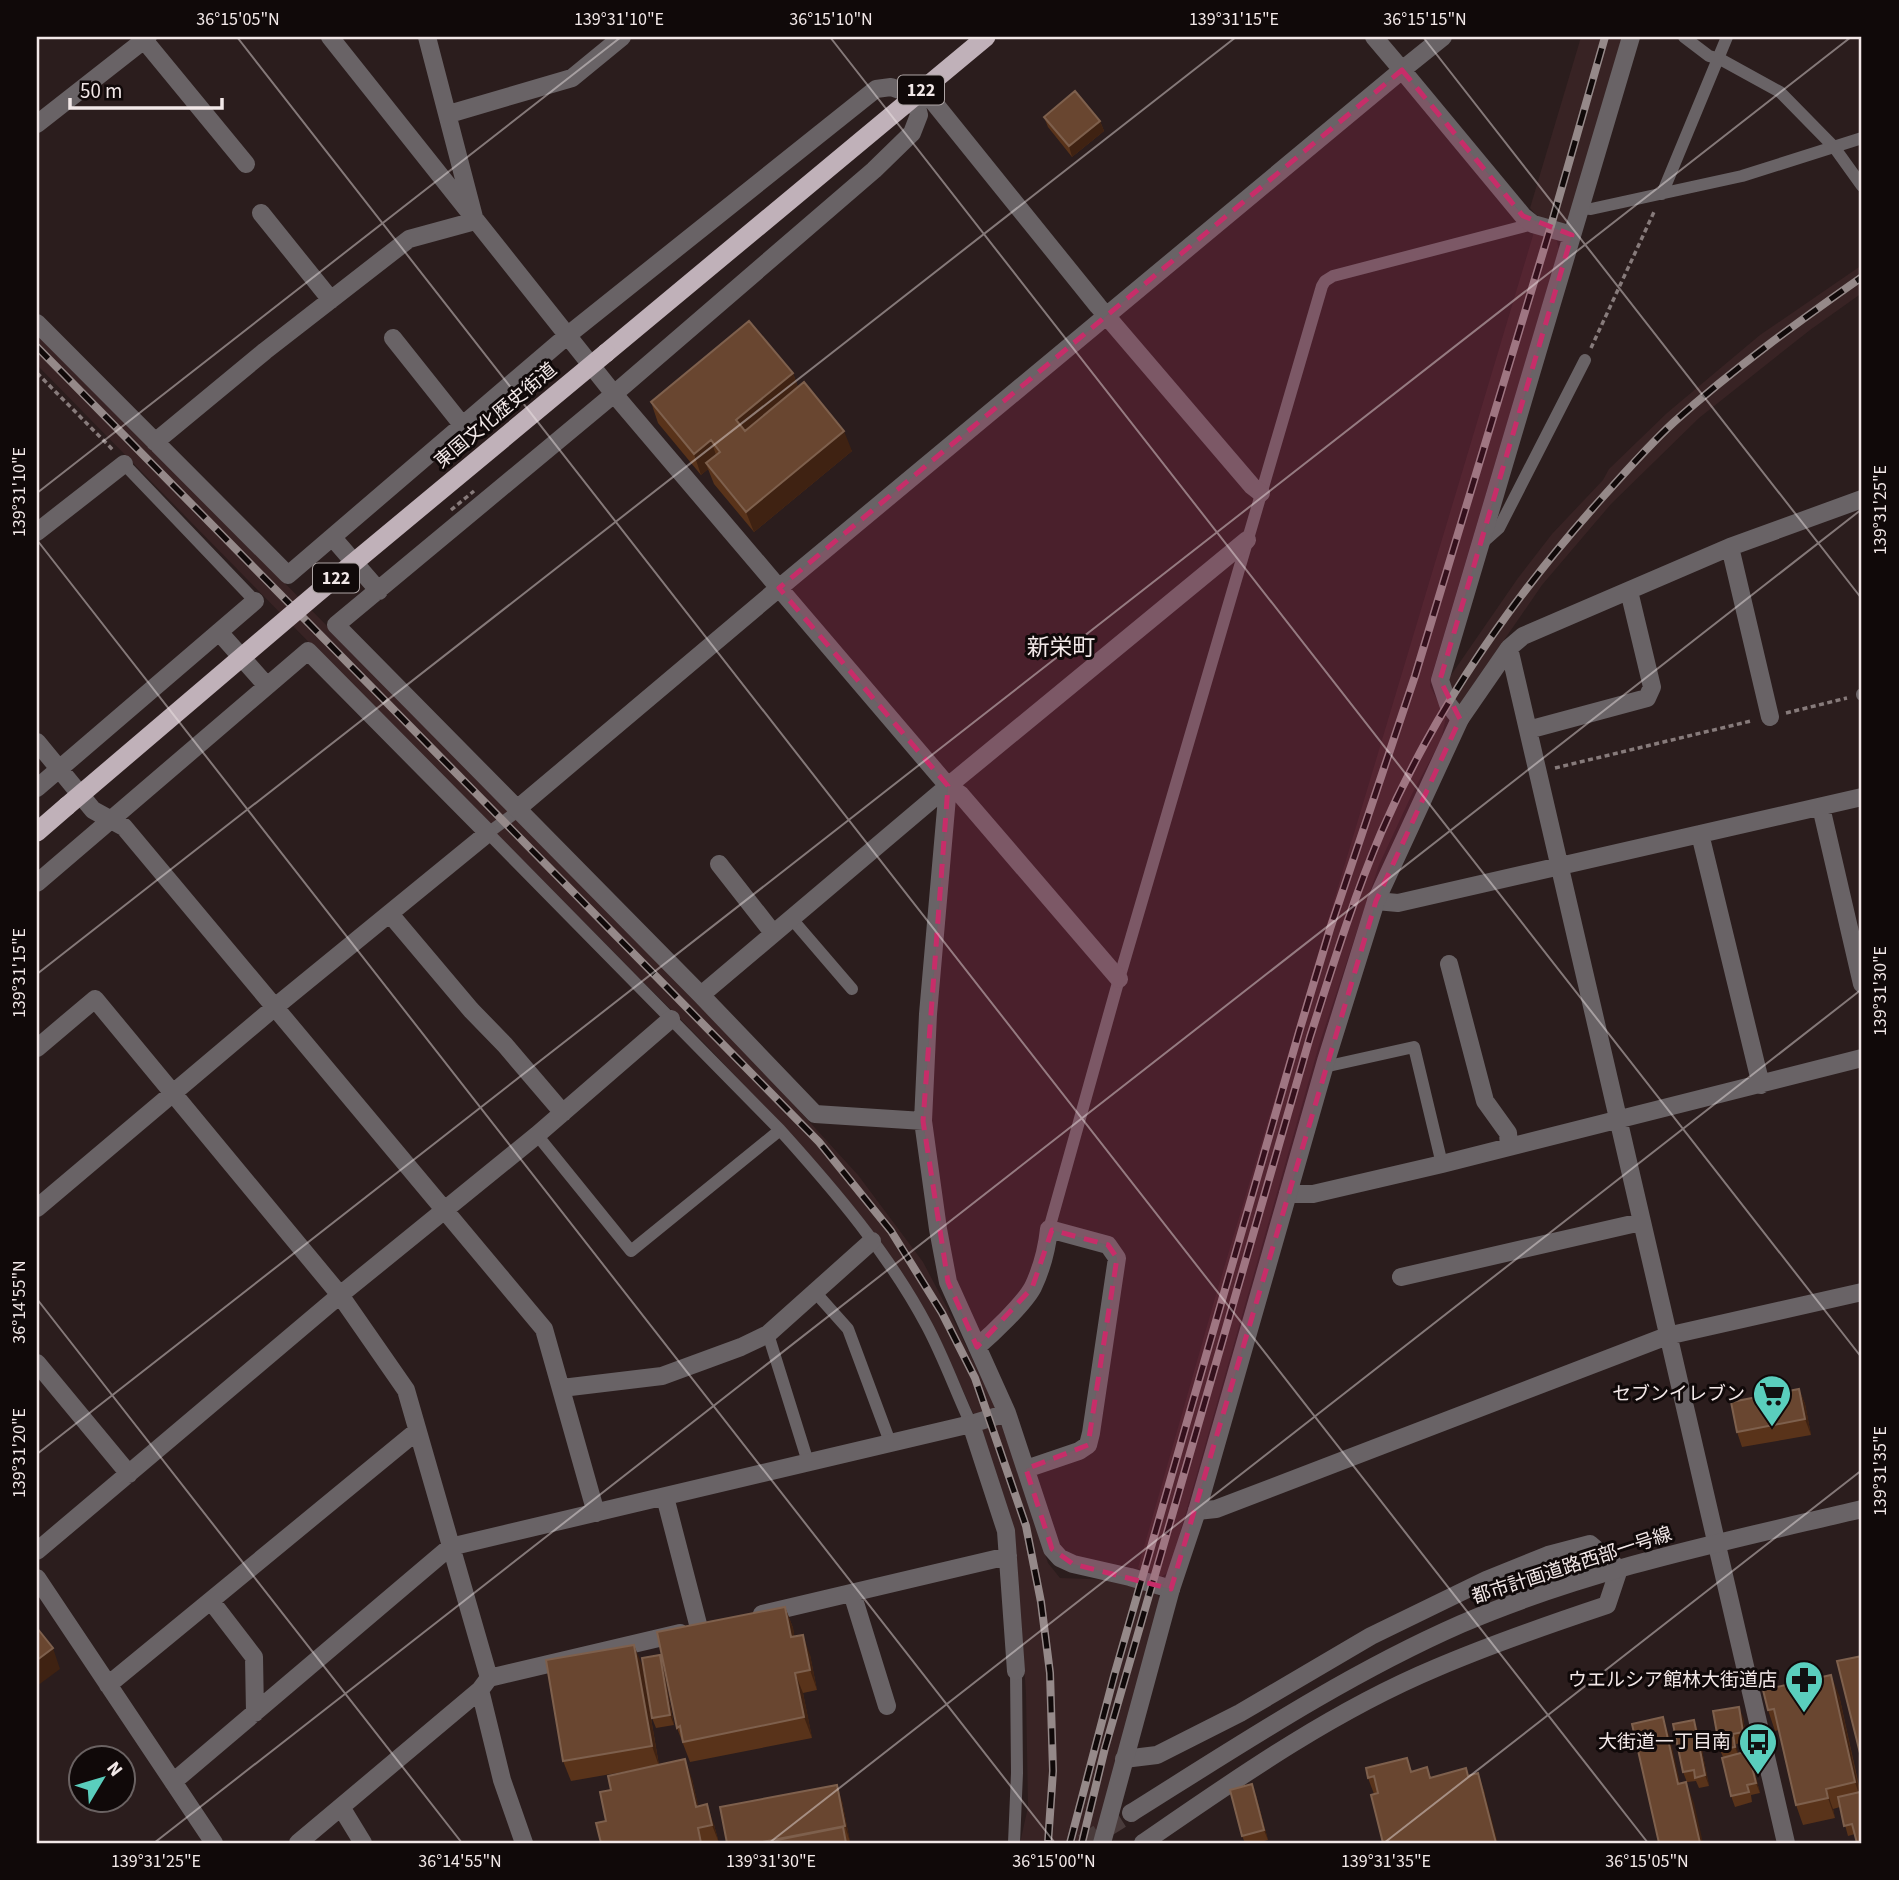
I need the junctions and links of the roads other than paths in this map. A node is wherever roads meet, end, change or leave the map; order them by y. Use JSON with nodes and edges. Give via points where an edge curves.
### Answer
{"nodes":[{"id":1,"x":330,"y":37,"type":"edge"},
{"id":2,"x":427,"y":37,"type":"edge"},
{"id":3,"x":622,"y":37,"type":"edge"},
{"id":4,"x":986,"y":37,"type":"edge"},
{"id":5,"x":1374,"y":37,"type":"edge"},
{"id":6,"x":1443,"y":37,"type":"edge"},
{"id":7,"x":1631,"y":37,"type":"edge"},
{"id":8,"x":1684,"y":37,"type":"edge"},
{"id":9,"x":1727,"y":37,"type":"edge"},
{"id":10,"x":146,"y":38,"type":"edge"},
{"id":11,"x":1720,"y":59,"type":"junction"},
{"id":12,"x":1402,"y":71,"type":"junction"},
{"id":13,"x":918,"y":92,"type":"junction"},
{"id":14,"x":449,"y":114,"type":"junction"},
{"id":15,"x":37,"y":124,"type":"edge"},
{"id":16,"x":1862,"y":138,"type":"edge"},
{"id":17,"x":1833,"y":147,"type":"junction"},
{"id":18,"x":246,"y":163,"type":"dead end"},
{"id":19,"x":1862,"y":186,"type":"edge"},
{"id":20,"x":1662,"y":194,"type":"junction"},
{"id":21,"x":1580,"y":208,"type":"junction"},
{"id":22,"x":261,"y":213,"type":"dead end"},
{"id":23,"x":475,"y":221,"type":"junction"},
{"id":24,"x":1533,"y":224,"type":"junction"},
{"id":25,"x":1572,"y":235,"type":"junction"},
{"id":26,"x":331,"y":300,"type":"junction"},
{"id":27,"x":1107,"y":315,"type":"junction"},
{"id":28,"x":37,"y":323,"type":"edge"},
{"id":29,"x":568,"y":335,"type":"junction"},
{"id":30,"x":393,"y":338,"type":"dead end"},
{"id":31,"x":1586,"y":359,"type":"road end"},
{"id":32,"x":614,"y":394,"type":"junction"},
{"id":33,"x":463,"y":426,"type":"junction"},
{"id":34,"x":155,"y":442,"type":"junction"},
{"id":35,"x":124,"y":464,"type":"joint"},
{"id":36,"x":1261,"y":493,"type":"junction"},
{"id":37,"x":1862,"y":499,"type":"edge"},
{"id":38,"x":37,"y":532,"type":"edge"},
{"id":39,"x":333,"y":538,"type":"junction"},
{"id":40,"x":1247,"y":540,"type":"junction"},
{"id":41,"x":1479,"y":547,"type":"junction"},
{"id":42,"x":1730,"y":547,"type":"junction"},
{"id":43,"x":779,"y":587,"type":"junction"},
{"id":44,"x":379,"y":591,"type":"junction"},
{"id":45,"x":1629,"y":591,"type":"junction"},
{"id":46,"x":255,"y":601,"type":"joint"},
{"id":47,"x":219,"y":632,"type":"junction"},
{"id":48,"x":1509,"y":648,"type":"junction"},
{"id":49,"x":267,"y":686,"type":"junction"},
{"id":50,"x":1770,"y":717,"type":"road end"},
{"id":51,"x":1460,"y":719,"type":"junction"},
{"id":52,"x":1528,"y":730,"type":"junction"},
{"id":53,"x":37,"y":742,"type":"edge"},
{"id":54,"x":58,"y":770,"type":"junction"},
{"id":55,"x":948,"y":786,"type":"junction"},
{"id":56,"x":37,"y":788,"type":"edge"},
{"id":57,"x":1862,"y":796,"type":"edge"},
{"id":58,"x":1821,"y":807,"type":"junction"},
{"id":59,"x":517,"y":809,"type":"junction"},
{"id":60,"x":110,"y":821,"type":"junction"},
{"id":61,"x":37,"y":832,"type":"edge"},
{"id":62,"x":488,"y":833,"type":"junction"},
{"id":63,"x":1700,"y":834,"type":"junction"},
{"id":64,"x":719,"y":864,"type":"dead end"},
{"id":65,"x":1558,"y":866,"type":"junction"},
{"id":66,"x":37,"y":883,"type":"edge"},
{"id":67,"x":1376,"y":901,"type":"junction"},
{"id":68,"x":390,"y":914,"type":"junction"},
{"id":69,"x":791,"y":918,"type":"junction"},
{"id":70,"x":773,"y":933,"type":"junction"},
{"id":71,"x":1449,"y":964,"type":"dead end"},
{"id":72,"x":1119,"y":979,"type":"junction"},
{"id":73,"x":1862,"y":984,"type":"edge"},
{"id":74,"x":852,"y":989,"type":"dead end"},
{"id":75,"x":701,"y":995,"type":"junction"},
{"id":76,"x":275,"y":1007,"type":"junction"},
{"id":77,"x":671,"y":1019,"type":"junction"},
{"id":78,"x":37,"y":1048,"type":"edge"},
{"id":79,"x":1862,"y":1058,"type":"edge"},
{"id":80,"x":1324,"y":1067,"type":"junction"},
{"id":81,"x":1761,"y":1085,"type":"junction"},
{"id":82,"x":173,"y":1094,"type":"junction"},
{"id":83,"x":564,"y":1113,"type":"junction"},
{"id":84,"x":1617,"y":1119,"type":"junction"},
{"id":85,"x":923,"y":1121,"type":"junction"},
{"id":86,"x":780,"y":1130,"type":"junction"},
{"id":87,"x":537,"y":1135,"type":"junction"},
{"id":88,"x":1509,"y":1147,"type":"junction"},
{"id":89,"x":1442,"y":1164,"type":"junction"},
{"id":90,"x":1288,"y":1194,"type":"junction"},
{"id":91,"x":37,"y":1208,"type":"edge"},
{"id":92,"x":444,"y":1212,"type":"junction"},
{"id":93,"x":1641,"y":1222,"type":"junction"},
{"id":94,"x":1049,"y":1229,"type":"junction"},
{"id":95,"x":872,"y":1241,"type":"junction"},
{"id":96,"x":1401,"y":1277,"type":"dead end"},
{"id":97,"x":815,"y":1292,"type":"junction"},
{"id":98,"x":1862,"y":1292,"type":"edge"},
{"id":99,"x":340,"y":1295,"type":"junction"},
{"id":100,"x":768,"y":1334,"type":"junction"},
{"id":101,"x":1667,"y":1336,"type":"junction"},
{"id":102,"x":976,"y":1347,"type":"junction"},
{"id":103,"x":37,"y":1363,"type":"edge"},
{"id":104,"x":562,"y":1388,"type":"junction"},
{"id":105,"x":1007,"y":1413,"type":"junction"},
{"id":106,"x":971,"y":1424,"type":"junction"},
{"id":107,"x":417,"y":1431,"type":"junction"},
{"id":108,"x":890,"y":1442,"type":"junction"},
{"id":109,"x":808,"y":1462,"type":"junction"},
{"id":110,"x":1027,"y":1469,"type":"junction"},
{"id":111,"x":129,"y":1474,"type":"junction"},
{"id":112,"x":665,"y":1497,"type":"junction"},
{"id":113,"x":1862,"y":1509,"type":"edge"},
{"id":114,"x":1197,"y":1511,"type":"junction"},
{"id":115,"x":596,"y":1513,"type":"junction"},
{"id":116,"x":1716,"y":1544,"type":"junction"},
{"id":117,"x":450,"y":1547,"type":"junction"},
{"id":118,"x":37,"y":1550,"type":"edge"},
{"id":119,"x":1007,"y":1556,"type":"junction"},
{"id":120,"x":1619,"y":1569,"type":"junction"},
{"id":121,"x":37,"y":1578,"type":"edge"},
{"id":122,"x":1171,"y":1589,"type":"junction"},
{"id":123,"x":852,"y":1593,"type":"junction"},
{"id":124,"x":211,"y":1601,"type":"junction"},
{"id":125,"x":750,"y":1616,"type":"edge"},
{"id":126,"x":1016,"y":1671,"type":"joint"},
{"id":127,"x":484,"y":1684,"type":"junction"},
{"id":128,"x":108,"y":1685,"type":"junction"},
{"id":129,"x":887,"y":1706,"type":"dead end"},
{"id":130,"x":255,"y":1713,"type":"junction"},
{"id":131,"x":1124,"y":1759,"type":"junction"},
{"id":132,"x":173,"y":1782,"type":"junction"},
{"id":133,"x":341,"y":1807,"type":"junction"},
{"id":134,"x":1131,"y":1813,"type":"tunnel mouth"},
{"id":135,"x":214,"y":1843,"type":"edge"},
{"id":136,"x":298,"y":1843,"type":"edge"},
{"id":137,"x":363,"y":1843,"type":"edge"},
{"id":138,"x":524,"y":1843,"type":"edge"},
{"id":139,"x":1014,"y":1843,"type":"edge"},
{"id":140,"x":1102,"y":1843,"type":"edge"},
{"id":141,"x":1143,"y":1843,"type":"edge"},
{"id":142,"x":1786,"y":1843,"type":"edge"}],
"edges":[{"from":1,"to":23,"type":"street"},
{"from":2,"to":14,"type":"street"},
{"from":3,"to":14,"type":"street","via":[[572,78]]},
{"from":4,"to":13,"type":"highway","name":"東国文化歴史街道","number":"122"},
{"from":5,"to":12,"type":"street"},
{"from":6,"to":12,"type":"street"},
{"from":7,"to":21,"type":"street"},
{"from":8,"to":11,"type":"lane"},
{"from":9,"to":11,"type":"lane"},
{"from":10,"to":15,"type":"street"},
{"from":10,"to":18,"type":"street"},
{"from":11,"to":17,"type":"lane","via":[[1780,92]]},
{"from":11,"to":20,"type":"lane"},
{"from":12,"to":24,"type":"street"},
{"from":12,"to":27,"type":"street"},
{"from":13,"to":27,"type":"street"},
{"from":13,"to":29,"type":"street","via":[[876,89]]},
{"from":13,"to":32,"type":"street","via":[[919,115],[912,133]]},
{"from":13,"to":61,"type":"highway","name":"東国文化歴史街道","number":"122","bridge":true},
{"from":14,"to":23,"type":"street"},
{"from":16,"to":17,"type":"lane"},
{"from":17,"to":19,"type":"lane"},
{"from":17,"to":20,"type":"lane","via":[[1742,176]]},
{"from":20,"to":21,"type":"lane"},
{"from":21,"to":25,"type":"street"},
{"from":22,"to":26,"type":"street"},
{"from":23,"to":26,"type":"street","via":[[409,239]]},
{"from":23,"to":29,"type":"street"},
{"from":24,"to":25,"type":"street"},
{"from":24,"to":36,"type":"lane","via":[[1325,281]]},
{"from":25,"to":41,"type":"street"},
{"from":26,"to":34,"type":"street"},
{"from":27,"to":36,"type":"street"},
{"from":27,"to":43,"type":"street"},
{"from":28,"to":34,"type":"street"},
{"from":29,"to":32,"type":"street"},
{"from":29,"to":33,"type":"street"},
{"from":30,"to":33,"type":"street"},
{"from":31,"to":41,"type":"lane","via":[[1499,528]]},
{"from":32,"to":43,"type":"street"},
{"from":32,"to":44,"type":"street"},
{"from":33,"to":39,"type":"street"},
{"from":34,"to":39,"type":"street","via":[[288,575]]},
{"from":35,"to":38,"type":"street"},
{"from":35,"to":46,"type":"lane"},
{"from":36,"to":40,"type":"lane"},
{"from":37,"to":42,"type":"street"},
{"from":39,"to":44,"type":"street"},
{"from":40,"to":55,"type":"street"},
{"from":40,"to":72,"type":"lane"},
{"from":41,"to":51,"type":"street","via":[[1440,681],[1448,704]]},
{"from":42,"to":45,"type":"street"},
{"from":42,"to":50,"type":"street"},
{"from":43,"to":55,"type":"street"},
{"from":43,"to":59,"type":"street"},
{"from":44,"to":59,"type":"street","via":[[337,625]]},
{"from":45,"to":48,"type":"street","via":[[1523,636]]},
{"from":45,"to":52,"type":"street","via":[[1652,687],[1647,698]]},
{"from":46,"to":47,"type":"street"},
{"from":47,"to":49,"type":"street"},
{"from":47,"to":54,"type":"street"},
{"from":48,"to":51,"type":"street"},
{"from":48,"to":52,"type":"street"},
{"from":49,"to":60,"type":"street"},
{"from":49,"to":62,"type":"street","via":[[307,652]]},
{"from":51,"to":67,"type":"street"},
{"from":52,"to":65,"type":"street"},
{"from":53,"to":54,"type":"street"},
{"from":54,"to":56,"type":"street"},
{"from":54,"to":60,"type":"street","via":[[93,810]]},
{"from":55,"to":69,"type":"street"},
{"from":55,"to":72,"type":"street","via":[[961,794]]},
{"from":55,"to":85,"type":"street"},
{"from":57,"to":58,"type":"street"},
{"from":58,"to":63,"type":"street"},
{"from":58,"to":73,"type":"street"},
{"from":59,"to":62,"type":"lane"},
{"from":59,"to":75,"type":"street"},
{"from":60,"to":66,"type":"street"},
{"from":60,"to":76,"type":"street","via":[[124,827]]},
{"from":62,"to":68,"type":"street"},
{"from":62,"to":77,"type":"lane"},
{"from":63,"to":65,"type":"street"},
{"from":63,"to":81,"type":"street"},
{"from":64,"to":70,"type":"street"},
{"from":65,"to":67,"type":"street","via":[[1398,903]]},
{"from":65,"to":84,"type":"street"},
{"from":67,"to":80,"type":"street"},
{"from":68,"to":76,"type":"street"},
{"from":68,"to":83,"type":"street"},
{"from":69,"to":70,"type":"street"},
{"from":69,"to":74,"type":"lane"},
{"from":70,"to":75,"type":"street"},
{"from":71,"to":88,"type":"street","via":[[1485,1101],[1508,1133]]},
{"from":72,"to":94,"type":"lane"},
{"from":75,"to":85,"type":"street","via":[[815,1114]]},
{"from":76,"to":82,"type":"street"},
{"from":76,"to":92,"type":"street"},
{"from":77,"to":83,"type":"street"},
{"from":77,"to":86,"type":"lane"},
{"from":78,"to":82,"type":"street","via":[[95,999]]},
{"from":79,"to":81,"type":"street"},
{"from":80,"to":89,"type":"lane","via":[[1414,1047]]},
{"from":80,"to":90,"type":"street"},
{"from":81,"to":84,"type":"street"},
{"from":82,"to":91,"type":"street"},
{"from":82,"to":99,"type":"street"},
{"from":83,"to":87,"type":"street"},
{"from":84,"to":88,"type":"street"},
{"from":84,"to":93,"type":"street"},
{"from":85,"to":102,"type":"street","via":[[948,1282]]},
{"from":86,"to":87,"type":"lane","via":[[631,1251]]},
{"from":86,"to":95,"type":"lane"},
{"from":87,"to":92,"type":"street"},
{"from":88,"to":89,"type":"street"},
{"from":89,"to":90,"type":"street","via":[[1313,1194]]},
{"from":90,"to":114,"type":"street"},
{"from":92,"to":99,"type":"street"},
{"from":92,"to":104,"type":"street","via":[[544,1329]]},
{"from":93,"to":96,"type":"street"},
{"from":93,"to":101,"type":"street"},
{"from":94,"to":102,"type":"street","via":[[1032,1288]]},
{"from":94,"to":110,"type":"street","via":[[1108,1245],[1117,1258],[1087,1445]]},
{"from":95,"to":97,"type":"street"},
{"from":95,"to":106,"type":"lane","via":[[928,1326]]},
{"from":97,"to":100,"type":"street"},
{"from":97,"to":108,"type":"lane","via":[[848,1329]]},
{"from":98,"to":101,"type":"street"},
{"from":99,"to":107,"type":"street","via":[[406,1390]]},
{"from":99,"to":111,"type":"street"},
{"from":100,"to":104,"type":"street","via":[[662,1376]]},
{"from":100,"to":109,"type":"lane"},
{"from":101,"to":114,"type":"street","via":[[1216,1509]]},
{"from":101,"to":116,"type":"street"},
{"from":102,"to":105,"type":"street"},
{"from":103,"to":111,"type":"street"},
{"from":104,"to":115,"type":"street"},
{"from":105,"to":106,"type":"street"},
{"from":105,"to":110,"type":"street"},
{"from":106,"to":108,"type":"street"},
{"from":106,"to":119,"type":"street","via":[[1006,1531]]},
{"from":107,"to":117,"type":"street"},
{"from":107,"to":124,"type":"street"},
{"from":108,"to":109,"type":"street"},
{"from":109,"to":112,"type":"street"},
{"from":110,"to":122,"type":"street","via":[[1052,1549],[1060,1558]]},
{"from":111,"to":118,"type":"street"},
{"from":112,"to":115,"type":"street"},
{"from":112,"to":127,"type":"street","via":[[706,1627]]},
{"from":113,"to":116,"type":"street","name":"都市計画道路西部一号線"},
{"from":114,"to":122,"type":"street"},
{"from":115,"to":117,"type":"street"},
{"from":116,"to":120,"type":"street","name":"都市計画道路西部一号線"},
{"from":116,"to":142,"type":"street"},
{"from":117,"to":127,"type":"street"},
{"from":117,"to":130,"type":"street"},
{"from":119,"to":123,"type":"street"},
{"from":119,"to":126,"type":"street"},
{"from":120,"to":131,"type":"street","via":[[1590,1544],[1548,1555],[1371,1636],[1240,1713],[1157,1755]]},
{"from":120,"to":134,"type":"street","name":"都市計画道路西部一号線","via":[[1498,1609],[1384,1663],[1268,1727]]},
{"from":120,"to":141,"type":"street","via":[[1607,1605],[1435,1668],[1367,1702],[1255,1766]]},
{"from":121,"to":128,"type":"street"},
{"from":122,"to":131,"type":"street"},
{"from":123,"to":125,"type":"street"},
{"from":123,"to":129,"type":"street"},
{"from":124,"to":128,"type":"street"},
{"from":124,"to":130,"type":"street","via":[[254,1657]]},
{"from":126,"to":139,"type":"lane"},
{"from":127,"to":133,"type":"street"},
{"from":127,"to":138,"type":"street","via":[[502,1780]]},
{"from":128,"to":132,"type":"street"},
{"from":130,"to":132,"type":"street"},
{"from":131,"to":140,"type":"street"},
{"from":132,"to":135,"type":"street"},
{"from":133,"to":136,"type":"street"},
{"from":133,"to":137,"type":"street"}]}
